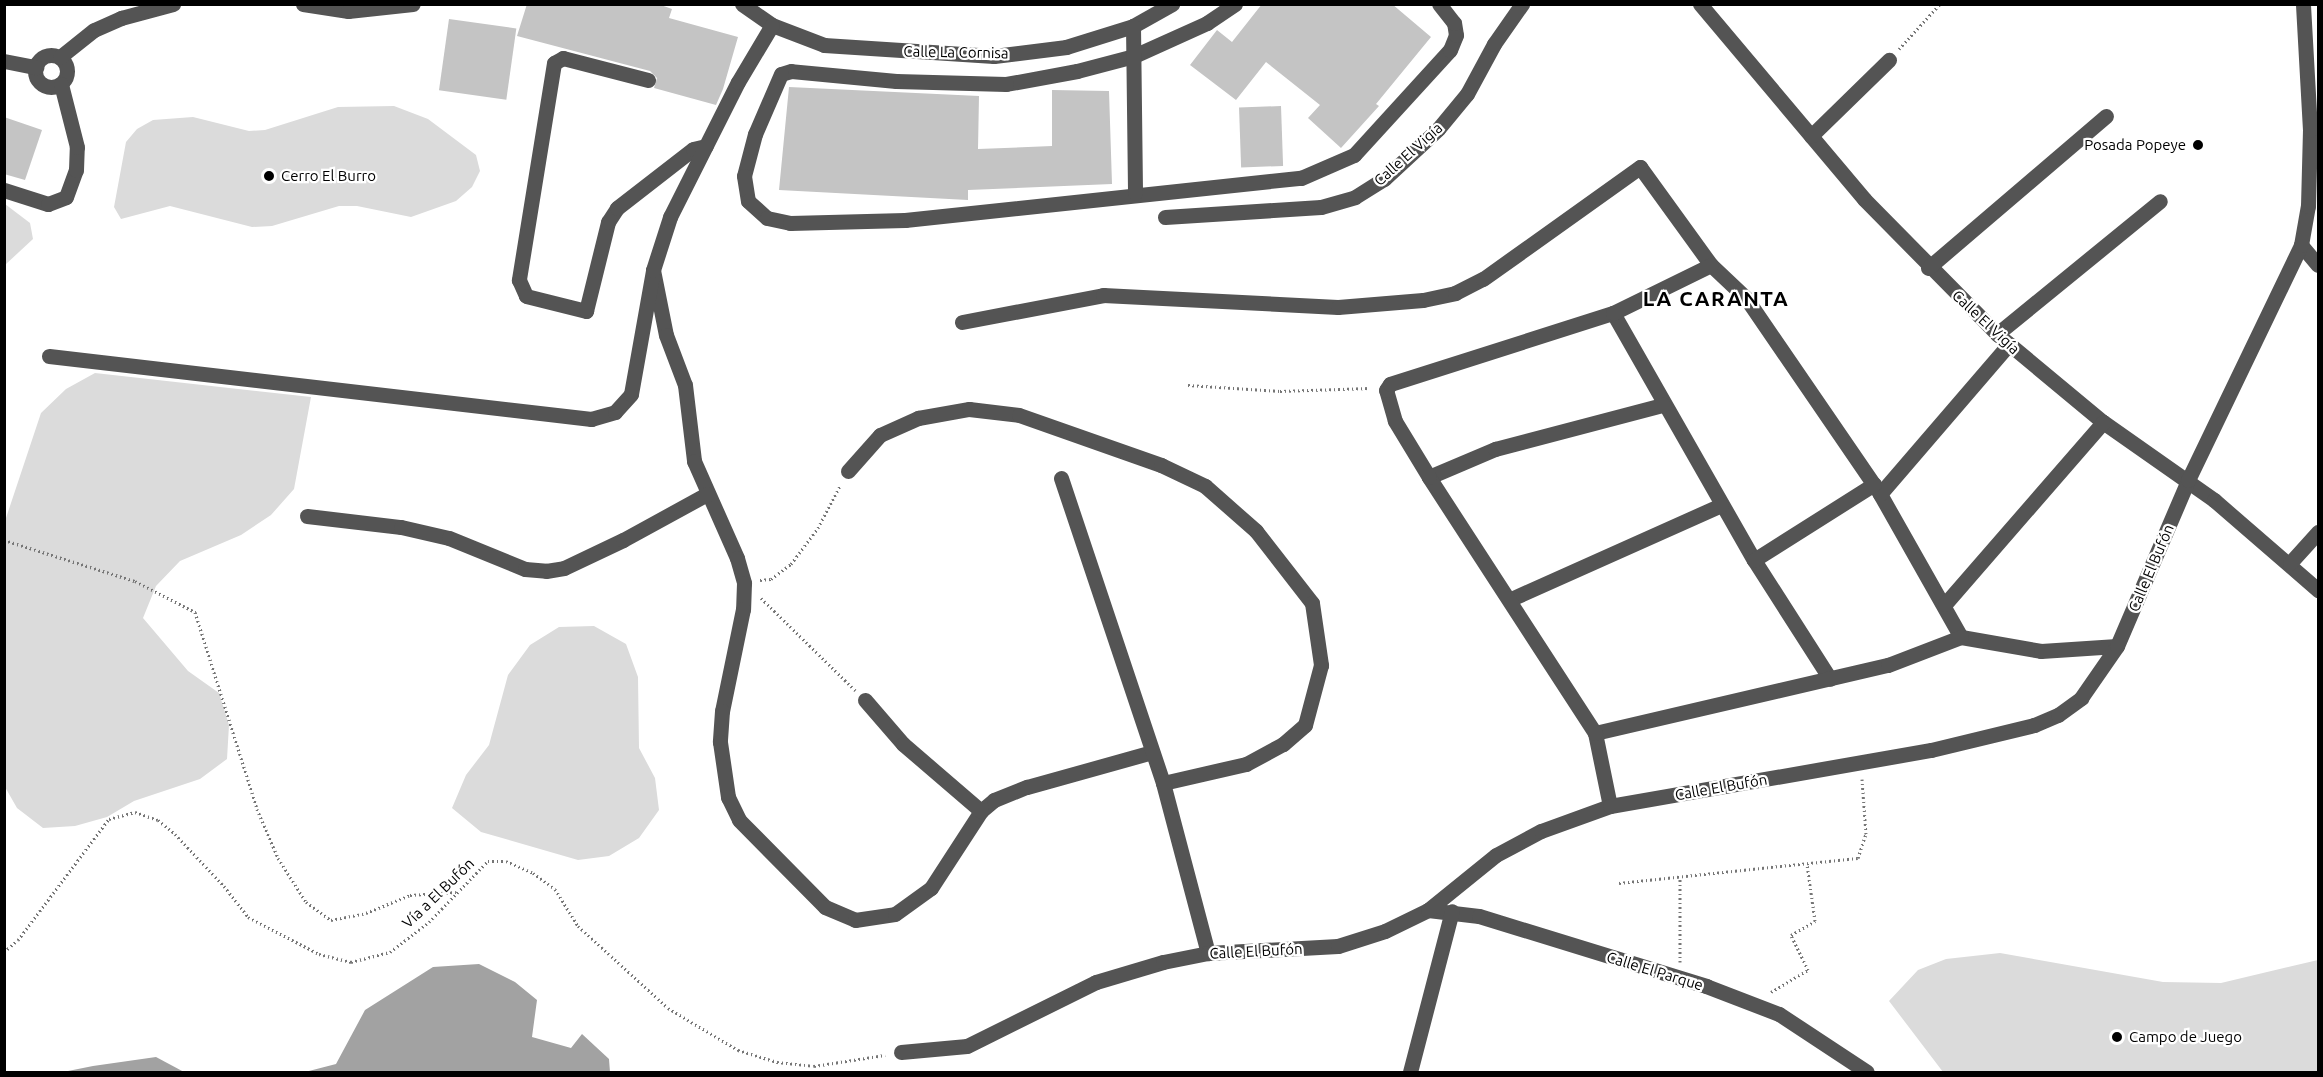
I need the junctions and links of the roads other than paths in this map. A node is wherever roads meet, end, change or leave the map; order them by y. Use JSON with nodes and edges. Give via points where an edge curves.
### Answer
{"nodes":[{"id":1,"x":173,"y":4,"type":"edge"},
{"id":2,"x":303,"y":4,"type":"edge"},
{"id":3,"x":413,"y":4,"type":"edge"},
{"id":4,"x":742,"y":4,"type":"edge"},
{"id":5,"x":1172,"y":4,"type":"edge"},
{"id":6,"x":1234,"y":4,"type":"edge"},
{"id":7,"x":1439,"y":4,"type":"edge"},
{"id":8,"x":1522,"y":4,"type":"edge"},
{"id":9,"x":1700,"y":4,"type":"edge"},
{"id":10,"x":2303,"y":4,"type":"edge"},
{"id":11,"x":772,"y":25,"type":"junction"},
{"id":12,"x":1133,"y":26,"type":"junction"},
{"id":13,"x":1134,"y":56,"type":"junction"},
{"id":14,"x":60,"y":57,"type":"junction"},
{"id":15,"x":1889,"y":60,"type":"road end"},
{"id":16,"x":4,"y":61,"type":"edge"},
{"id":17,"x":36,"y":67,"type":"junction"},
{"id":18,"x":648,"y":80,"type":"dead end"},
{"id":19,"x":61,"y":84,"type":"junction"},
{"id":20,"x":2106,"y":116,"type":"dead end"},
{"id":21,"x":1811,"y":136,"type":"junction"},
{"id":22,"x":706,"y":146,"type":"junction"},
{"id":23,"x":4,"y":190,"type":"edge"},
{"id":24,"x":1135,"y":193,"type":"junction"},
{"id":25,"x":2160,"y":201,"type":"dead end"},
{"id":26,"x":1165,"y":217,"type":"dead end"},
{"id":27,"x":2301,"y":245,"type":"junction"},
{"id":28,"x":1711,"y":265,"type":"junction"},
{"id":29,"x":2319,"y":265,"type":"edge"},
{"id":30,"x":1928,"y":268,"type":"junction"},
{"id":31,"x":653,"y":270,"type":"junction"},
{"id":32,"x":1613,"y":313,"type":"junction"},
{"id":33,"x":962,"y":322,"type":"dead end"},
{"id":34,"x":2003,"y":339,"type":"junction"},
{"id":35,"x":49,"y":356,"type":"dead end"},
{"id":36,"x":1664,"y":405,"type":"junction"},
{"id":37,"x":2103,"y":422,"type":"junction"},
{"id":38,"x":848,"y":471,"type":"road end"},
{"id":39,"x":1429,"y":477,"type":"junction"},
{"id":40,"x":1061,"y":478,"type":"dead end"},
{"id":41,"x":2188,"y":480,"type":"junction"},
{"id":42,"x":1877,"y":489,"type":"junction"},
{"id":43,"x":707,"y":494,"type":"junction"},
{"id":44,"x":1721,"y":505,"type":"junction"},
{"id":45,"x":307,"y":516,"type":"dead end"},
{"id":46,"x":2319,"y":532,"type":"edge"},
{"id":47,"x":1754,"y":561,"type":"junction"},
{"id":48,"x":2290,"y":563,"type":"junction"},
{"id":49,"x":2319,"y":590,"type":"edge"},
{"id":50,"x":1511,"y":599,"type":"junction"},
{"id":51,"x":1945,"y":604,"type":"junction"},
{"id":52,"x":1961,"y":637,"type":"junction"},
{"id":53,"x":2117,"y":646,"type":"junction"},
{"id":54,"x":1830,"y":679,"type":"junction"},
{"id":55,"x":865,"y":700,"type":"road end"},
{"id":56,"x":1595,"y":733,"type":"junction"},
{"id":57,"x":1152,"y":752,"type":"junction"},
{"id":58,"x":1162,"y":783,"type":"junction"},
{"id":59,"x":1610,"y":806,"type":"junction"},
{"id":60,"x":981,"y":811,"type":"junction"},
{"id":61,"x":1428,"y":910,"type":"junction"},
{"id":62,"x":1452,"y":911,"type":"junction"},
{"id":63,"x":1208,"y":953,"type":"junction"},
{"id":64,"x":901,"y":1052,"type":"road end"},
{"id":65,"x":1410,"y":1072,"type":"edge"},
{"id":66,"x":1867,"y":1072,"type":"edge"}],
"edges":[{"from":1,"to":14,"type":"street","via":[[94,30]]},
{"from":2,"to":3,"type":"street","via":[[348,10]]},
{"from":4,"to":11,"type":"street","name":"Calle La Cornisa"},
{"from":5,"to":12,"type":"street","name":"Calle La Cornisa"},
{"from":6,"to":13,"type":"street","via":[[1207,23]]},
{"from":7,"to":24,"type":"street","via":[[1454,23],[1456,35],[1450,50],[1353,155],[1302,178]]},
{"from":8,"to":26,"type":"street","name":"Calle El Vigía","via":[[1494,44],[1467,94],[1438,129],[1384,179],[1355,197],[1321,207]]},
{"from":9,"to":21,"type":"street","name":"Calle El Vigía"},
{"from":10,"to":27,"type":"street","name":"Calle El Bufón","via":[[2310,130],[2308,206]]},
{"from":11,"to":12,"type":"street","name":"Calle La Cornisa","via":[[824,45],[994,56],[1066,47]]},
{"from":11,"to":22,"type":"street"},
{"from":12,"to":13,"type":"street"},
{"from":13,"to":24,"type":"street"},
{"from":13,"to":24,"type":"street","via":[[1006,84],[896,81],[791,71],[781,74],[744,176],[748,201],[766,218],[790,223],[953,217]]},
{"from":14,"to":17,"type":"street","via":[[45,56]]},
{"from":14,"to":19,"type":"street","via":[[67,71]]},
{"from":15,"to":21,"type":"street"},
{"from":16,"to":17,"type":"street"},
{"from":17,"to":19,"type":"street","via":[[42,84]]},
{"from":18,"to":22,"type":"street","via":[[563,58],[554,63],[519,280],[526,296],[586,311],[608,222],[617,208],[693,149]]},
{"from":19,"to":23,"type":"street","via":[[77,147],[76,170],[66,197],[48,204]]},
{"from":20,"to":30,"type":"street"},
{"from":21,"to":30,"type":"street","name":"Calle El Vigía"},
{"from":22,"to":31,"type":"street","via":[[670,217]]},
{"from":25,"to":34,"type":"street"},
{"from":27,"to":29,"type":"street"},
{"from":27,"to":41,"type":"street","name":"Calle El Bufón"},
{"from":28,"to":32,"type":"street"},
{"from":28,"to":33,"type":"street","via":[[1640,167],[1483,279],[1434,298],[1338,307],[1103,295]]},
{"from":28,"to":42,"type":"street","via":[[1746,298]]},
{"from":30,"to":34,"type":"street","name":"Calle El Vigía"},
{"from":31,"to":35,"type":"street","via":[[631,394],[615,412],[591,419]]},
{"from":31,"to":43,"type":"street","via":[[666,335],[685,385],[694,461]]},
{"from":32,"to":36,"type":"street"},
{"from":32,"to":39,"type":"street","via":[[1390,384],[1386,390],[1395,421]]},
{"from":34,"to":37,"type":"street","name":"Calle El Vigía"},
{"from":34,"to":42,"type":"street"},
{"from":36,"to":39,"type":"street","via":[[1495,449]]},
{"from":36,"to":44,"type":"street"},
{"from":37,"to":41,"type":"street","name":"Calle El Vigía"},
{"from":37,"to":51,"type":"street"},
{"from":38,"to":58,"type":"street","via":[[880,435],[918,418],[969,409],[1018,415],[1161,465],[1205,486],[1256,531],[1312,603],[1321,665],[1305,725],[1283,744],[1246,764]]},
{"from":39,"to":50,"type":"street"},
{"from":40,"to":57,"type":"street"},
{"from":41,"to":48,"type":"street","name":"Calle El Vigía"},
{"from":41,"to":53,"type":"street","name":"Calle El Bufón"},
{"from":42,"to":47,"type":"street"},
{"from":42,"to":51,"type":"street"},
{"from":43,"to":45,"type":"street","via":[[623,540],[564,568],[546,571],[525,569],[449,538],[401,527]]},
{"from":43,"to":60,"type":"street","via":[[737,558],[744,583],[720,742],[728,797],[739,820],[825,907],[855,920],[895,914],[931,888]]},
{"from":44,"to":47,"type":"street"},
{"from":44,"to":50,"type":"street"},
{"from":46,"to":48,"type":"street"},
{"from":47,"to":54,"type":"street"},
{"from":48,"to":49,"type":"street","name":"Calle El Vigía"},
{"from":50,"to":56,"type":"street"},
{"from":51,"to":52,"type":"street"},
{"from":52,"to":53,"type":"street","via":[[2041,651]]},
{"from":52,"to":54,"type":"street","via":[[1888,665]]},
{"from":53,"to":59,"type":"street","name":"Calle El Bufón","via":[[2081,698],[2058,715],[2006,732],[1861,763]]},
{"from":54,"to":56,"type":"street"},
{"from":55,"to":60,"type":"street","via":[[903,744]]},
{"from":56,"to":59,"type":"street"},
{"from":57,"to":58,"type":"street"},
{"from":57,"to":60,"type":"street","via":[[1027,787],[994,800]]},
{"from":58,"to":63,"type":"street"},
{"from":59,"to":61,"type":"street","name":"Calle El Bufón","via":[[1541,831],[1496,855]]},
{"from":61,"to":62,"type":"street","name":"Calle El Parque"},
{"from":61,"to":63,"type":"street","name":"Calle El Bufón","via":[[1386,932],[1338,946]]},
{"from":62,"to":65,"type":"street"},
{"from":62,"to":66,"type":"street","name":"Calle El Parque","via":[[1680,978],[1779,1014]]},
{"from":63,"to":64,"type":"street","name":"Calle El Bufón","via":[[1096,981],[967,1046]]}]}
